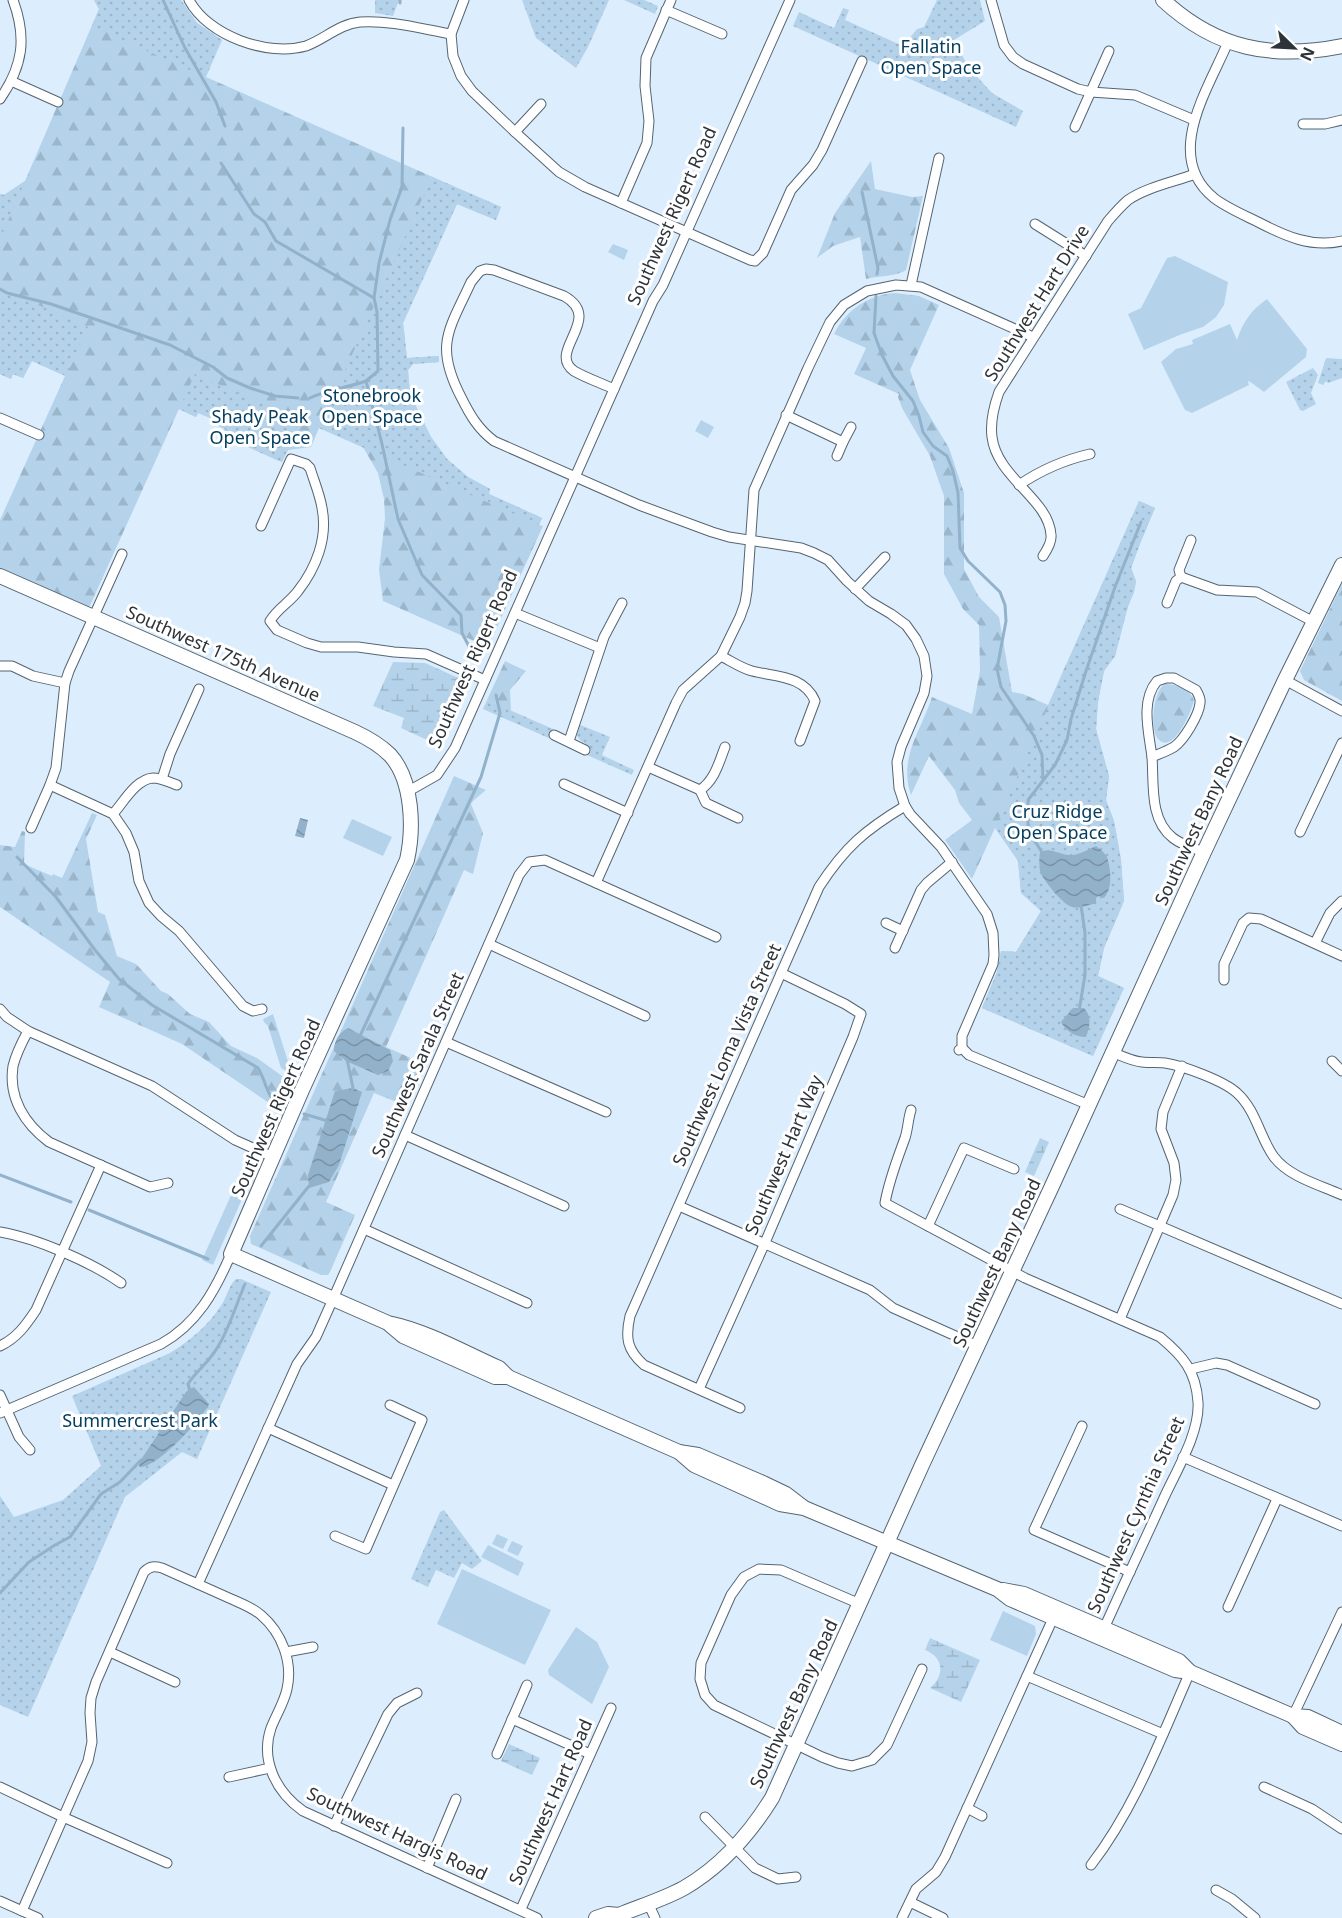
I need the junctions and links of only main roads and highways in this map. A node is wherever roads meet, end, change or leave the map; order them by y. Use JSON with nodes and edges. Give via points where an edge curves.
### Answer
{"nodes":[{"id":1,"x":1163,"y":0,"type":"edge"},
{"id":2,"x":1342,"y":46,"type":"edge"},
{"id":3,"x":1341,"y":568,"type":"edge"},
{"id":4,"x":0,"y":576,"type":"edge"},
{"id":5,"x":407,"y":792,"type":"joint"},
{"id":6,"x":887,"y":1543,"type":"junction"},
{"id":7,"x":1293,"y":1716,"type":"junction"},
{"id":8,"x":1342,"y":1733,"type":"edge"},
{"id":9,"x":1342,"y":1744,"type":"edge"},
{"id":10,"x":618,"y":1917,"type":"edge"},
{"id":11,"x":596,"y":1918,"type":"edge"}],
"edges":[{"from":1,"to":2,"type":"main road","via":[[1189,21],[1228,42],[1280,53]]},
{"from":3,"to":6,"type":"main road","name":"Southwest Bany Road","via":[[1204,852]]},
{"from":4,"to":5,"type":"main road","name":"Southwest 175th Avenue","via":[[369,739],[392,756]]},
{"from":5,"to":6,"type":"main road","name":"Southwest Rigert Road","via":[[411,829],[406,860],[231,1254],[388,1323],[408,1327],[499,1368],[508,1377],[679,1452],[698,1455],[763,1483],[804,1508]]},
{"from":6,"to":7,"type":"main road","via":[[998,1589],[1010,1599],[1102,1633],[1175,1670],[1190,1672]]},
{"from":6,"to":10,"type":"main road","name":"Southwest Bany Road","via":[[772,1798],[747,1834],[735,1849],[684,1888]]},
{"from":7,"to":8,"type":"main road","via":[[1308,1717]]},
{"from":7,"to":9,"type":"main road","via":[[1303,1726]]},
{"from":10,"to":11,"type":"main road","name":"Southwest Bany Road","via":[[608,1914]]}]}
